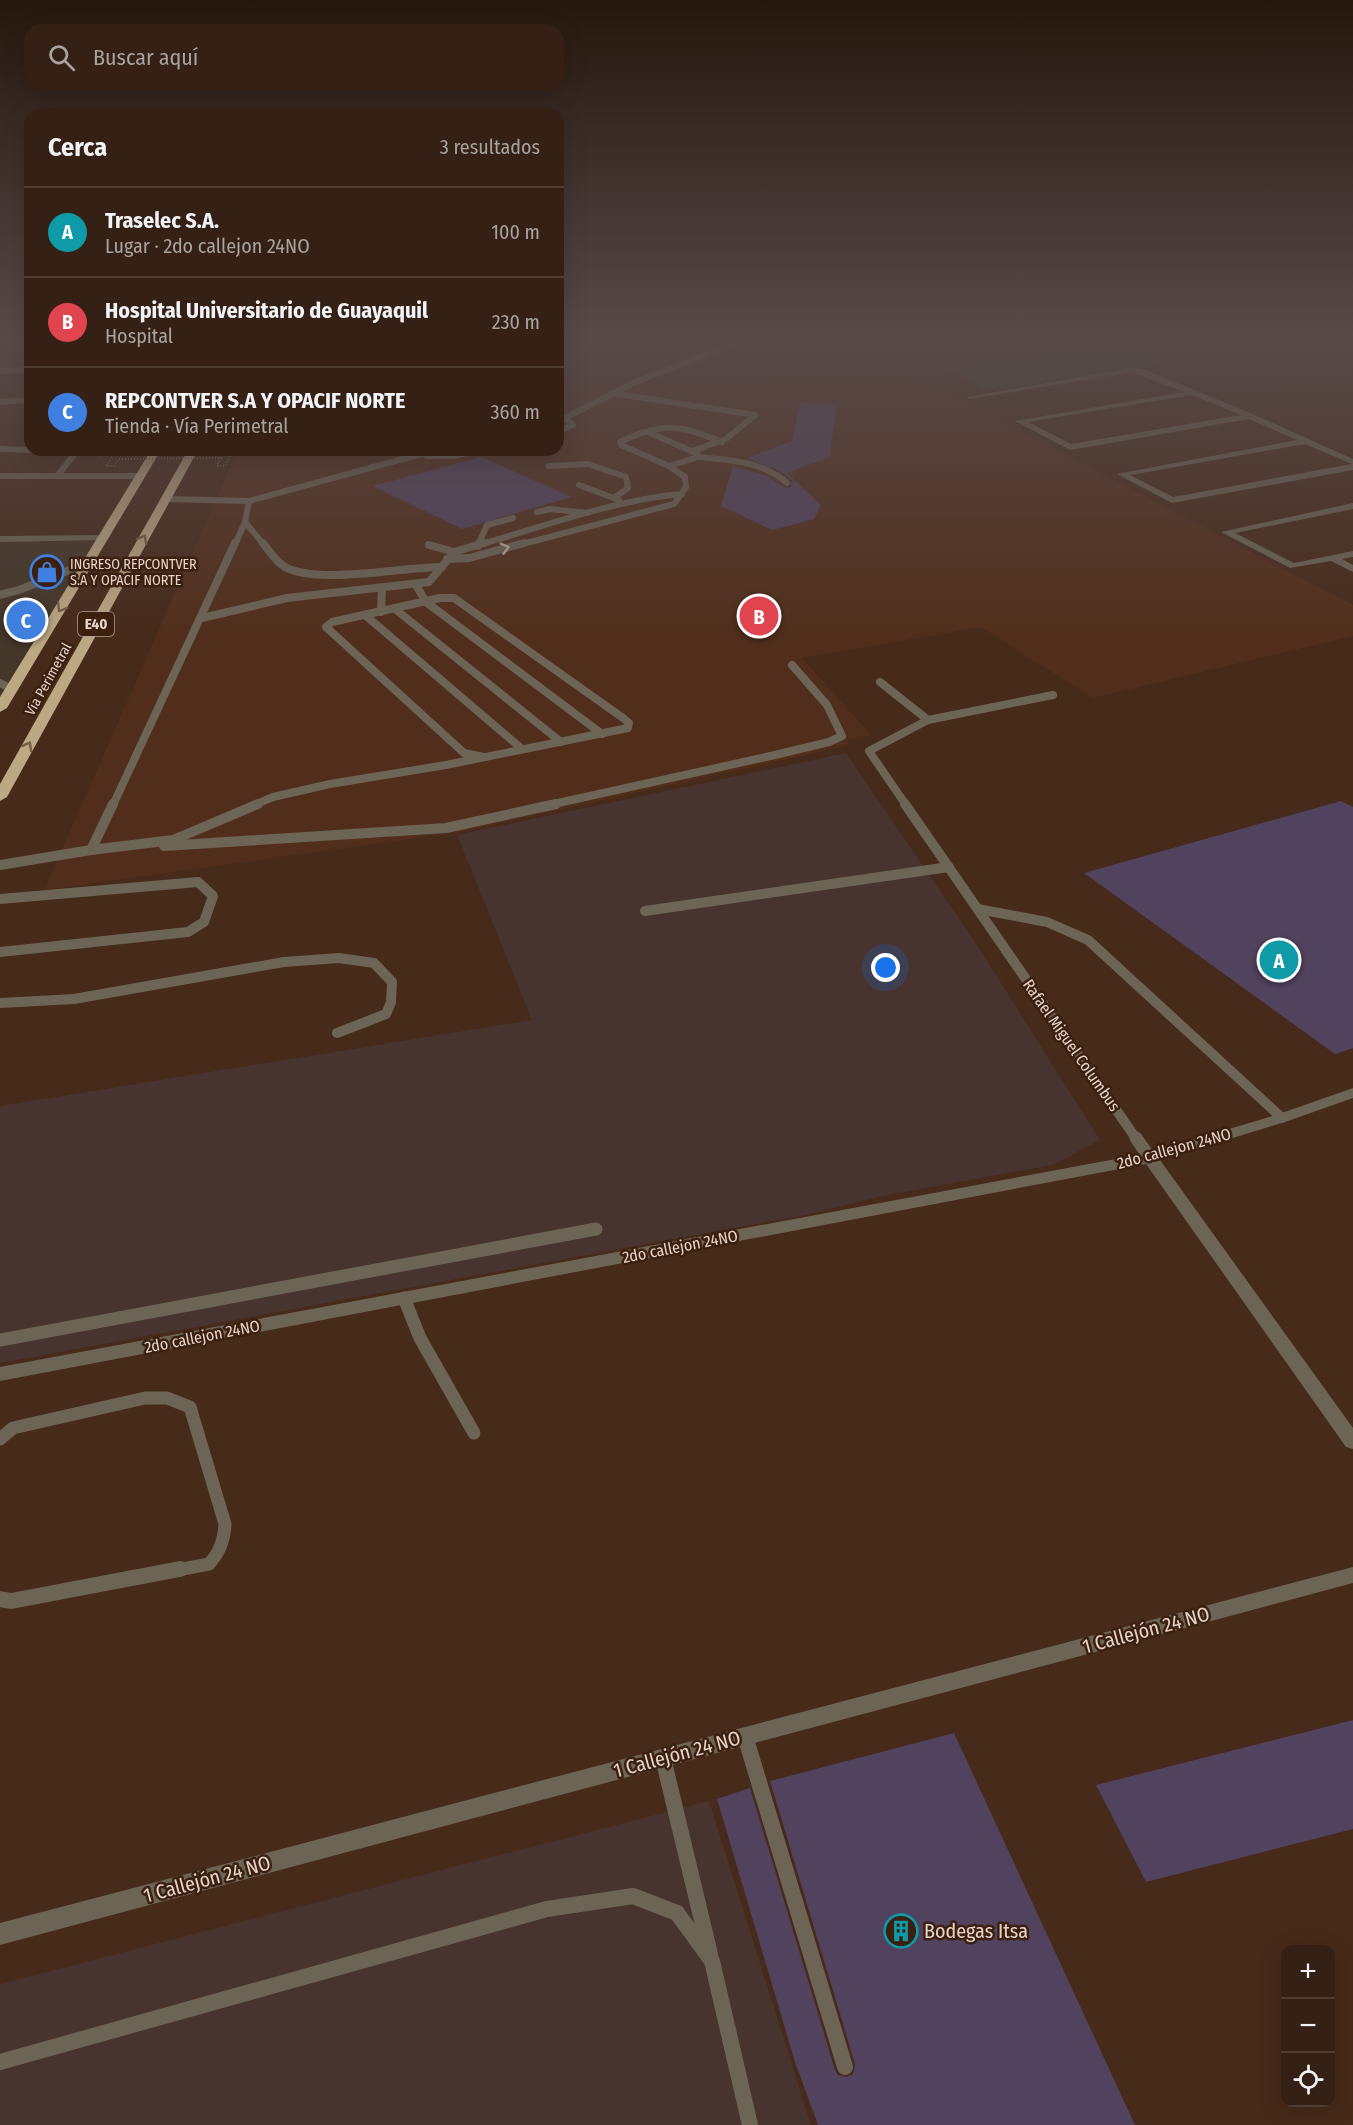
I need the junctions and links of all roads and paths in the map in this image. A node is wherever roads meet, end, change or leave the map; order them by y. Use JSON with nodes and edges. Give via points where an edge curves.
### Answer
{"nodes":[{"id":1,"x":623,"y":441,"type":"edge"},
{"id":2,"x":669,"y":441,"type":"edge"},
{"id":3,"x":1059,"y":441,"type":"edge"},
{"id":4,"x":1104,"y":441,"type":"edge"},
{"id":5,"x":1305,"y":441,"type":"joint"},
{"id":6,"x":722,"y":442,"type":"edge"},
{"id":7,"x":0,"y":449,"type":"edge"},
{"id":8,"x":24,"y":450,"type":"edge"},
{"id":9,"x":692,"y":451,"type":"junction"},
{"id":10,"x":73,"y":456,"type":"edge"},
{"id":11,"x":113,"y":456,"type":"edge"},
{"id":12,"x":153,"y":456,"type":"edge"},
{"id":13,"x":190,"y":456,"type":"edge"},
{"id":14,"x":230,"y":456,"type":"edge"},
{"id":15,"x":411,"y":456,"type":"joint"},
{"id":16,"x":454,"y":456,"type":"edge"},
{"id":17,"x":698,"y":457,"type":"junction"},
{"id":18,"x":1353,"y":462,"type":"edge"},
{"id":19,"x":549,"y":466,"type":"dead end"},
{"id":20,"x":669,"y":466,"type":"junction"},
{"id":21,"x":1353,"y":467,"type":"edge"},
{"id":22,"x":0,"y":476,"type":"edge"},
{"id":23,"x":57,"y":476,"type":"junction"},
{"id":24,"x":141,"y":476,"type":"junction"},
{"id":25,"x":787,"y":483,"type":"dead end"},
{"id":26,"x":579,"y":485,"type":"dead end"},
{"id":27,"x":682,"y":494,"type":"junction"},
{"id":28,"x":614,"y":498,"type":"junction"},
{"id":29,"x":166,"y":499,"type":"junction"},
{"id":30,"x":249,"y":501,"type":"junction"},
{"id":31,"x":628,"y":503,"type":"junction"},
{"id":32,"x":1353,"y":506,"type":"edge"},
{"id":33,"x":647,"y":511,"type":"junction"},
{"id":34,"x":537,"y":512,"type":"dead end"},
{"id":35,"x":593,"y":513,"type":"junction"},
{"id":36,"x":513,"y":518,"type":"dead end"},
{"id":37,"x":245,"y":522,"type":"junction"},
{"id":38,"x":105,"y":537,"type":"junction"},
{"id":39,"x":0,"y":539,"type":"edge"},
{"id":40,"x":429,"y":545,"type":"dead end"},
{"id":41,"x":478,"y":546,"type":"junction"},
{"id":42,"x":454,"y":552,"type":"junction"},
{"id":43,"x":1353,"y":554,"type":"edge"},
{"id":44,"x":1332,"y":558,"type":"junction"},
{"id":45,"x":447,"y":559,"type":"junction"},
{"id":46,"x":90,"y":562,"type":"junction"},
{"id":47,"x":442,"y":567,"type":"junction"},
{"id":48,"x":1353,"y":569,"type":"edge"},
{"id":49,"x":416,"y":585,"type":"junction"},
{"id":50,"x":382,"y":589,"type":"junction"},
{"id":51,"x":0,"y":595,"type":"edge"},
{"id":52,"x":426,"y":602,"type":"junction"},
{"id":53,"x":395,"y":609,"type":"junction"},
{"id":54,"x":381,"y":612,"type":"junction"},
{"id":55,"x":365,"y":615,"type":"junction"},
{"id":56,"x":202,"y":618,"type":"junction"},
{"id":57,"x":792,"y":665,"type":"dead end"},
{"id":58,"x":880,"y":682,"type":"dead end"},
{"id":59,"x":0,"y":683,"type":"edge"},
{"id":60,"x":1053,"y":695,"type":"dead end"},
{"id":61,"x":4,"y":699,"type":"edge"},
{"id":62,"x":928,"y":720,"type":"junction"},
{"id":63,"x":602,"y":734,"type":"junction"},
{"id":64,"x":561,"y":741,"type":"junction"},
{"id":65,"x":522,"y":749,"type":"junction"},
{"id":66,"x":484,"y":757,"type":"junction"},
{"id":67,"x":0,"y":797,"type":"edge"},
{"id":68,"x":91,"y":850,"type":"junction"},
{"id":69,"x":0,"y":865,"type":"edge"},
{"id":70,"x":949,"y":867,"type":"junction"},
{"id":71,"x":0,"y":899,"type":"edge"},
{"id":72,"x":978,"y":909,"type":"junction"},
{"id":73,"x":645,"y":912,"type":"dead end"},
{"id":74,"x":0,"y":952,"type":"edge"},
{"id":75,"x":0,"y":1003,"type":"edge"},
{"id":76,"x":338,"y":1033,"type":"dead end"},
{"id":77,"x":1353,"y":1093,"type":"edge"},
{"id":78,"x":1282,"y":1118,"type":"junction"},
{"id":79,"x":1150,"y":1158,"type":"junction"},
{"id":80,"x":596,"y":1229,"type":"dead end"},
{"id":81,"x":404,"y":1298,"type":"junction"},
{"id":82,"x":0,"y":1340,"type":"edge"},
{"id":83,"x":0,"y":1374,"type":"edge"},
{"id":84,"x":474,"y":1433,"type":"dead end"},
{"id":85,"x":0,"y":1439,"type":"edge"},
{"id":86,"x":1353,"y":1442,"type":"edge"},
{"id":87,"x":1353,"y":1575,"type":"edge"},
{"id":88,"x":0,"y":1599,"type":"edge"},
{"id":89,"x":745,"y":1736,"type":"junction"},
{"id":90,"x":663,"y":1758,"type":"junction"},
{"id":91,"x":0,"y":1934,"type":"edge"},
{"id":92,"x":712,"y":1960,"type":"junction"},
{"id":93,"x":0,"y":2062,"type":"edge"},
{"id":94,"x":845,"y":2067,"type":"dead end"},
{"id":95,"x":750,"y":2125,"type":"edge"}],
"edges":[{"from":1,"to":20,"type":"lane","via":[[621,445]]},
{"from":2,"to":9,"type":"lane"},
{"from":3,"to":4,"type":"street","via":[[1070,447]]},
{"from":5,"to":18,"type":"street"},
{"from":5,"to":21,"type":"street","via":[[1121,474],[1172,500]]},
{"from":6,"to":9,"type":"lane"},
{"from":7,"to":8,"type":"lane"},
{"from":9,"to":17,"type":"lane"},
{"from":10,"to":23,"type":"lane"},
{"from":11,"to":14,"type":"path","bridge":true,"via":[[106,466],[114,466],[119,459],[199,458],[222,458],[217,466],[225,466]]},
{"from":12,"to":24,"type":"highway","name":"Vía Perimetral","number":"E40"},
{"from":13,"to":29,"type":"highway","name":"Vía Perimetral","number":"E40"},
{"from":15,"to":16,"type":"lane"},
{"from":15,"to":30,"type":"lane"},
{"from":17,"to":20,"type":"lane"},
{"from":17,"to":25,"type":"lane","via":[[758,465],[774,471]]},
{"from":19,"to":28,"type":"lane","via":[[596,464],[626,477],[628,488]]},
{"from":20,"to":27,"type":"lane","via":[[686,477]]},
{"from":22,"to":23,"type":"street"},
{"from":23,"to":24,"type":"street"},
{"from":24,"to":38,"type":"highway","name":"Vía Perimetral","number":"E40"},
{"from":26,"to":28,"type":"lane"},
{"from":27,"to":31,"type":"lane"},
{"from":27,"to":33,"type":"lane","via":[[674,504]]},
{"from":28,"to":31,"type":"lane"},
{"from":29,"to":30,"type":"lane"},
{"from":67,"to":29,"type":"highway","name":"Vía Perimetral","number":"E40","one_way":true},
{"from":30,"to":37,"type":"lane"},
{"from":31,"to":33,"type":"lane"},
{"from":31,"to":35,"type":"lane"},
{"from":32,"to":44,"type":"street","via":[[1226,532],[1293,566]]},
{"from":45,"to":33,"type":"lane","one_way":true,"via":[[469,558]]},
{"from":34,"to":35,"type":"lane","via":[[550,509]]},
{"from":35,"to":41,"type":"lane"},
{"from":36,"to":41,"type":"lane","via":[[487,525]]},
{"from":37,"to":47,"type":"lane","via":[[285,567],[303,572],[335,574]]},
{"from":37,"to":56,"type":"lane"},
{"from":38,"to":39,"type":"street"},
{"from":38,"to":46,"type":"highway","name":"Vía Perimetral","number":"E40"},
{"from":40,"to":42,"type":"lane"},
{"from":41,"to":42,"type":"lane"},
{"from":42,"to":45,"type":"lane"},
{"from":43,"to":44,"type":"street"},
{"from":44,"to":48,"type":"street"},
{"from":45,"to":47,"type":"lane"},
{"from":46,"to":51,"type":"lane"},
{"from":46,"to":61,"type":"highway","name":"Vía Perimetral","number":"E40","one_way":true},
{"from":47,"to":49,"type":"lane","via":[[429,582]]},
{"from":49,"to":50,"type":"lane"},
{"from":49,"to":52,"type":"lane"},
{"from":50,"to":54,"type":"lane"},
{"from":50,"to":56,"type":"lane","via":[[286,598]]},
{"from":52,"to":53,"type":"lane"},
{"from":52,"to":63,"type":"lane"},
{"from":52,"to":63,"type":"lane","via":[[458,600],[630,723],[628,728]]},
{"from":53,"to":54,"type":"lane"},
{"from":53,"to":64,"type":"lane"},
{"from":54,"to":55,"type":"lane"},
{"from":55,"to":65,"type":"lane"},
{"from":55,"to":66,"type":"lane","via":[[326,627],[464,753]]},
{"from":56,"to":68,"type":"lane"},
{"from":57,"to":68,"type":"lane","via":[[827,705],[842,736],[775,756],[446,828]]},
{"from":58,"to":62,"type":"lane"},
{"from":59,"to":61,"type":"lane"},
{"from":60,"to":62,"type":"lane"},
{"from":62,"to":70,"type":"lane","name":"Rafael Miguel Columbus","via":[[868,751]]},
{"from":63,"to":64,"type":"lane"},
{"from":64,"to":65,"type":"lane"},
{"from":65,"to":66,"type":"lane"},
{"from":66,"to":68,"type":"lane","via":[[273,797],[174,840]]},
{"from":68,"to":69,"type":"lane"},
{"from":70,"to":72,"type":"lane","name":"Rafael Miguel Columbus"},
{"from":70,"to":73,"type":"lane"},
{"from":71,"to":74,"type":"lane","via":[[198,882],[213,896],[204,922],[188,932]]},
{"from":72,"to":78,"type":"lane","via":[[1035,917],[1088,940]]},
{"from":72,"to":79,"type":"lane","name":"Rafael Miguel Columbus"},
{"from":75,"to":76,"type":"lane","via":[[74,999],[284,962],[339,958],[374,963],[392,982],[386,1014]]},
{"from":77,"to":78,"type":"street","name":"2do callejon 24NO"},
{"from":78,"to":79,"type":"street","name":"2do callejon 24NO"},
{"from":79,"to":81,"type":"street","name":"2do callejon 24NO"},
{"from":79,"to":86,"type":"street","name":"Rafael Miguel Columbus"},
{"from":80,"to":82,"type":"lane"},
{"from":81,"to":83,"type":"street","name":"2do callejon 24NO"},
{"from":81,"to":84,"type":"lane","via":[[420,1338]]},
{"from":85,"to":88,"type":"lane","via":[[13,1428],[145,1398],[167,1398],[190,1407],[225,1532],[220,1551],[209,1564]]},
{"from":87,"to":89,"type":"street","name":"1 Callejón 24 NO"},
{"from":89,"to":90,"type":"street","name":"1 Callejón 24 NO"},
{"from":89,"to":94,"type":"lane"},
{"from":90,"to":91,"type":"street","name":"1 Callejón 24 NO"},
{"from":90,"to":92,"type":"lane"},
{"from":92,"to":93,"type":"lane","via":[[677,1913],[633,1896],[547,1909]]},
{"from":92,"to":95,"type":"lane"}]}
